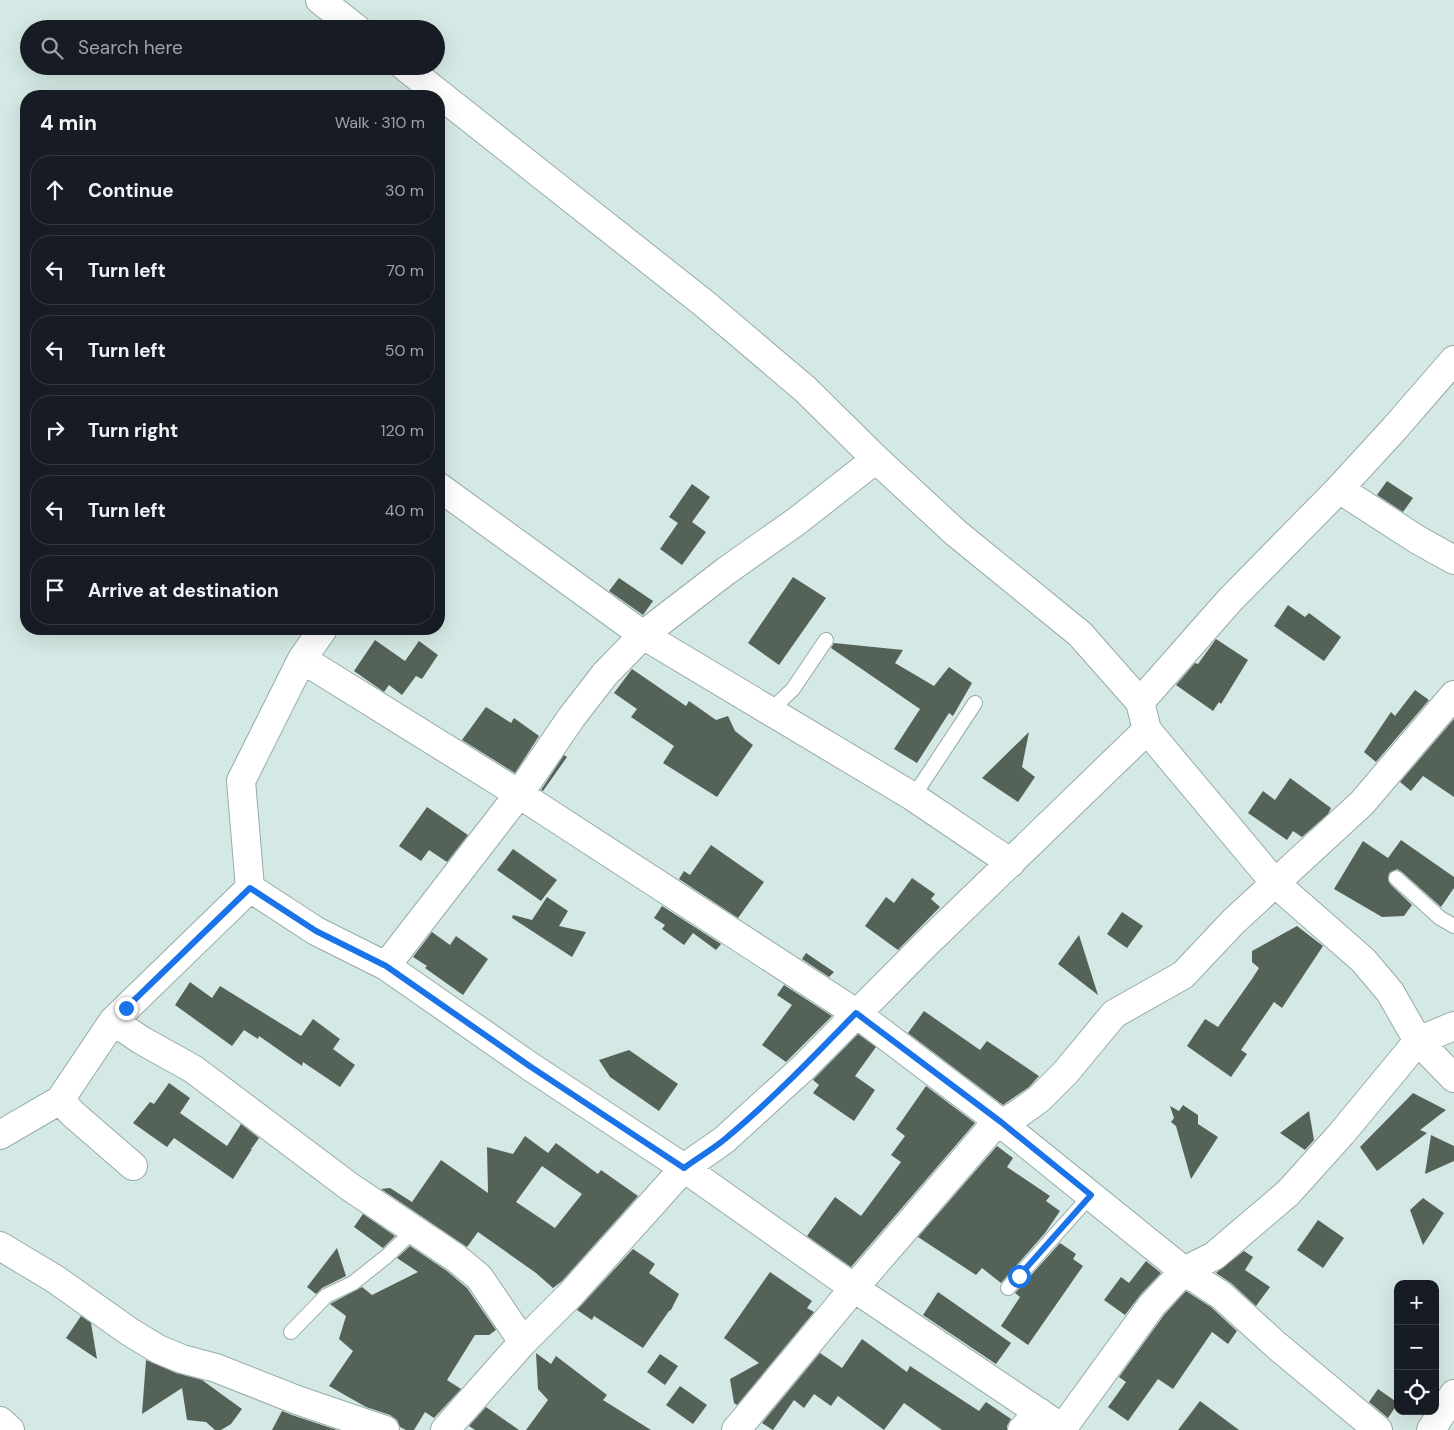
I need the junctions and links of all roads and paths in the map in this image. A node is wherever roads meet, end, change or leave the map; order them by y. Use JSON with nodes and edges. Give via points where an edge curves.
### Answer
{"nodes":[{"id":1,"x":320,"y":0,"type":"edge"},
{"id":2,"x":346,"y":20,"type":"edge"},
{"id":3,"x":415,"y":75,"type":"edge"},
{"id":4,"x":434,"y":90,"type":"edge"},
{"id":5,"x":445,"y":98,"type":"edge"},
{"id":6,"x":1454,"y":360,"type":"edge"},
{"id":7,"x":876,"y":459,"type":"junction"},
{"id":8,"x":1339,"y":489,"type":"junction"},
{"id":9,"x":445,"y":491,"type":"edge"},
{"id":10,"x":1454,"y":560,"type":"edge"},
{"id":11,"x":643,"y":634,"type":"junction"},
{"id":12,"x":319,"y":635,"type":"edge"},
{"id":13,"x":826,"y":640,"type":"dead end"},
{"id":14,"x":302,"y":659,"type":"junction"},
{"id":15,"x":1454,"y":695,"type":"edge"},
{"id":16,"x":1140,"y":702,"type":"junction"},
{"id":17,"x":975,"y":703,"type":"dead end"},
{"id":18,"x":770,"y":710,"type":"junction"},
{"id":19,"x":1147,"y":730,"type":"junction"},
{"id":20,"x":520,"y":794,"type":"junction"},
{"id":21,"x":912,"y":796,"type":"junction"},
{"id":22,"x":1011,"y":863,"type":"junction"},
{"id":23,"x":1396,"y":878,"type":"dead end"},
{"id":24,"x":1275,"y":883,"type":"junction"},
{"id":25,"x":250,"y":888,"type":"junction"},
{"id":26,"x":1454,"y":926,"type":"edge"},
{"id":27,"x":386,"y":966,"type":"junction"},
{"id":28,"x":856,"y":1013,"type":"junction"},
{"id":29,"x":113,"y":1021,"type":"junction"},
{"id":30,"x":1454,"y":1026,"type":"edge"},
{"id":31,"x":1418,"y":1041,"type":"junction"},
{"id":32,"x":1454,"y":1078,"type":"edge"},
{"id":33,"x":60,"y":1100,"type":"junction"},
{"id":34,"x":1001,"y":1122,"type":"junction"},
{"id":35,"x":1,"y":1136,"type":"edge"},
{"id":36,"x":133,"y":1166,"type":"dead end"},
{"id":37,"x":684,"y":1168,"type":"junction"},
{"id":38,"x":1091,"y":1195,"type":"junction"},
{"id":39,"x":414,"y":1230,"type":"junction"},
{"id":40,"x":0,"y":1246,"type":"edge"},
{"id":41,"x":1184,"y":1271,"type":"junction"},
{"id":42,"x":854,"y":1288,"type":"junction"},
{"id":43,"x":1008,"y":1288,"type":"dead end"},
{"id":44,"x":291,"y":1332,"type":"dead end"},
{"id":45,"x":523,"y":1342,"type":"junction"},
{"id":46,"x":1454,"y":1394,"type":"edge"},
{"id":47,"x":0,"y":1421,"type":"edge"},
{"id":48,"x":1030,"y":1421,"type":"edge"},
{"id":49,"x":1063,"y":1429,"type":"edge"},
{"id":50,"x":10,"y":1430,"type":"edge"},
{"id":51,"x":385,"y":1430,"type":"edge"},
{"id":52,"x":446,"y":1430,"type":"edge"},
{"id":53,"x":736,"y":1430,"type":"edge"},
{"id":54,"x":1378,"y":1430,"type":"edge"},
{"id":55,"x":1431,"y":1430,"type":"edge"}],
"edges":[{"from":1,"to":2,"type":"street"},
{"from":3,"to":4,"type":"street"},
{"from":5,"to":7,"type":"street","via":[[706,305],[805,389]]},
{"from":6,"to":8,"type":"street"},
{"from":7,"to":11,"type":"street"},
{"from":7,"to":16,"type":"street","via":[[956,533],[1080,634]]},
{"from":8,"to":10,"type":"street"},
{"from":8,"to":16,"type":"street","via":[[1230,600]]},
{"from":9,"to":11,"type":"street"},
{"from":11,"to":18,"type":"street"},
{"from":11,"to":20,"type":"street","via":[[605,674],[571,718]]},
{"from":12,"to":14,"type":"street"},
{"from":13,"to":18,"type":"lane","via":[[793,689]]},
{"from":14,"to":20,"type":"street"},
{"from":14,"to":25,"type":"street","via":[[242,781]]},
{"from":15,"to":24,"type":"street","via":[[1362,804]]},
{"from":16,"to":19,"type":"street"},
{"from":17,"to":21,"type":"lane"},
{"from":18,"to":21,"type":"street"},
{"from":19,"to":22,"type":"street"},
{"from":19,"to":24,"type":"street"},
{"from":20,"to":27,"type":"street"},
{"from":20,"to":28,"type":"street"},
{"from":21,"to":22,"type":"street"},
{"from":22,"to":28,"type":"street"},
{"from":23,"to":26,"type":"lane","via":[[1440,918]]},
{"from":24,"to":31,"type":"street","via":[[1363,960],[1390,992]]},
{"from":24,"to":34,"type":"street","via":[[1183,975],[1114,1014],[1039,1099]]},
{"from":25,"to":27,"type":"street","via":[[316,931]]},
{"from":25,"to":29,"type":"street"},
{"from":27,"to":37,"type":"street"},
{"from":28,"to":34,"type":"street"},
{"from":28,"to":37,"type":"street","via":[[757,1111],[724,1140]]},
{"from":29,"to":33,"type":"street"},
{"from":29,"to":39,"type":"street","via":[[193,1069],[350,1187]]},
{"from":30,"to":31,"type":"street"},
{"from":31,"to":32,"type":"street"},
{"from":31,"to":41,"type":"street","via":[[1288,1193],[1214,1256]]},
{"from":33,"to":35,"type":"street"},
{"from":33,"to":36,"type":"street"},
{"from":34,"to":38,"type":"street"},
{"from":34,"to":42,"type":"street","via":[[989,1131]]},
{"from":37,"to":42,"type":"street"},
{"from":37,"to":45,"type":"street"},
{"from":38,"to":41,"type":"street"},
{"from":38,"to":43,"type":"lane"},
{"from":39,"to":44,"type":"lane","via":[[353,1282],[326,1296]]},
{"from":39,"to":45,"type":"street","via":[[479,1278]]},
{"from":40,"to":51,"type":"street","via":[[158,1349]]},
{"from":41,"to":49,"type":"street","via":[[1152,1305]]},
{"from":41,"to":54,"type":"street","via":[[1221,1295]]},
{"from":42,"to":48,"type":"street"},
{"from":42,"to":53,"type":"street"},
{"from":45,"to":52,"type":"street"},
{"from":46,"to":55,"type":"street"},
{"from":47,"to":50,"type":"street"},
{"from":48,"to":49,"type":"street"}]}
